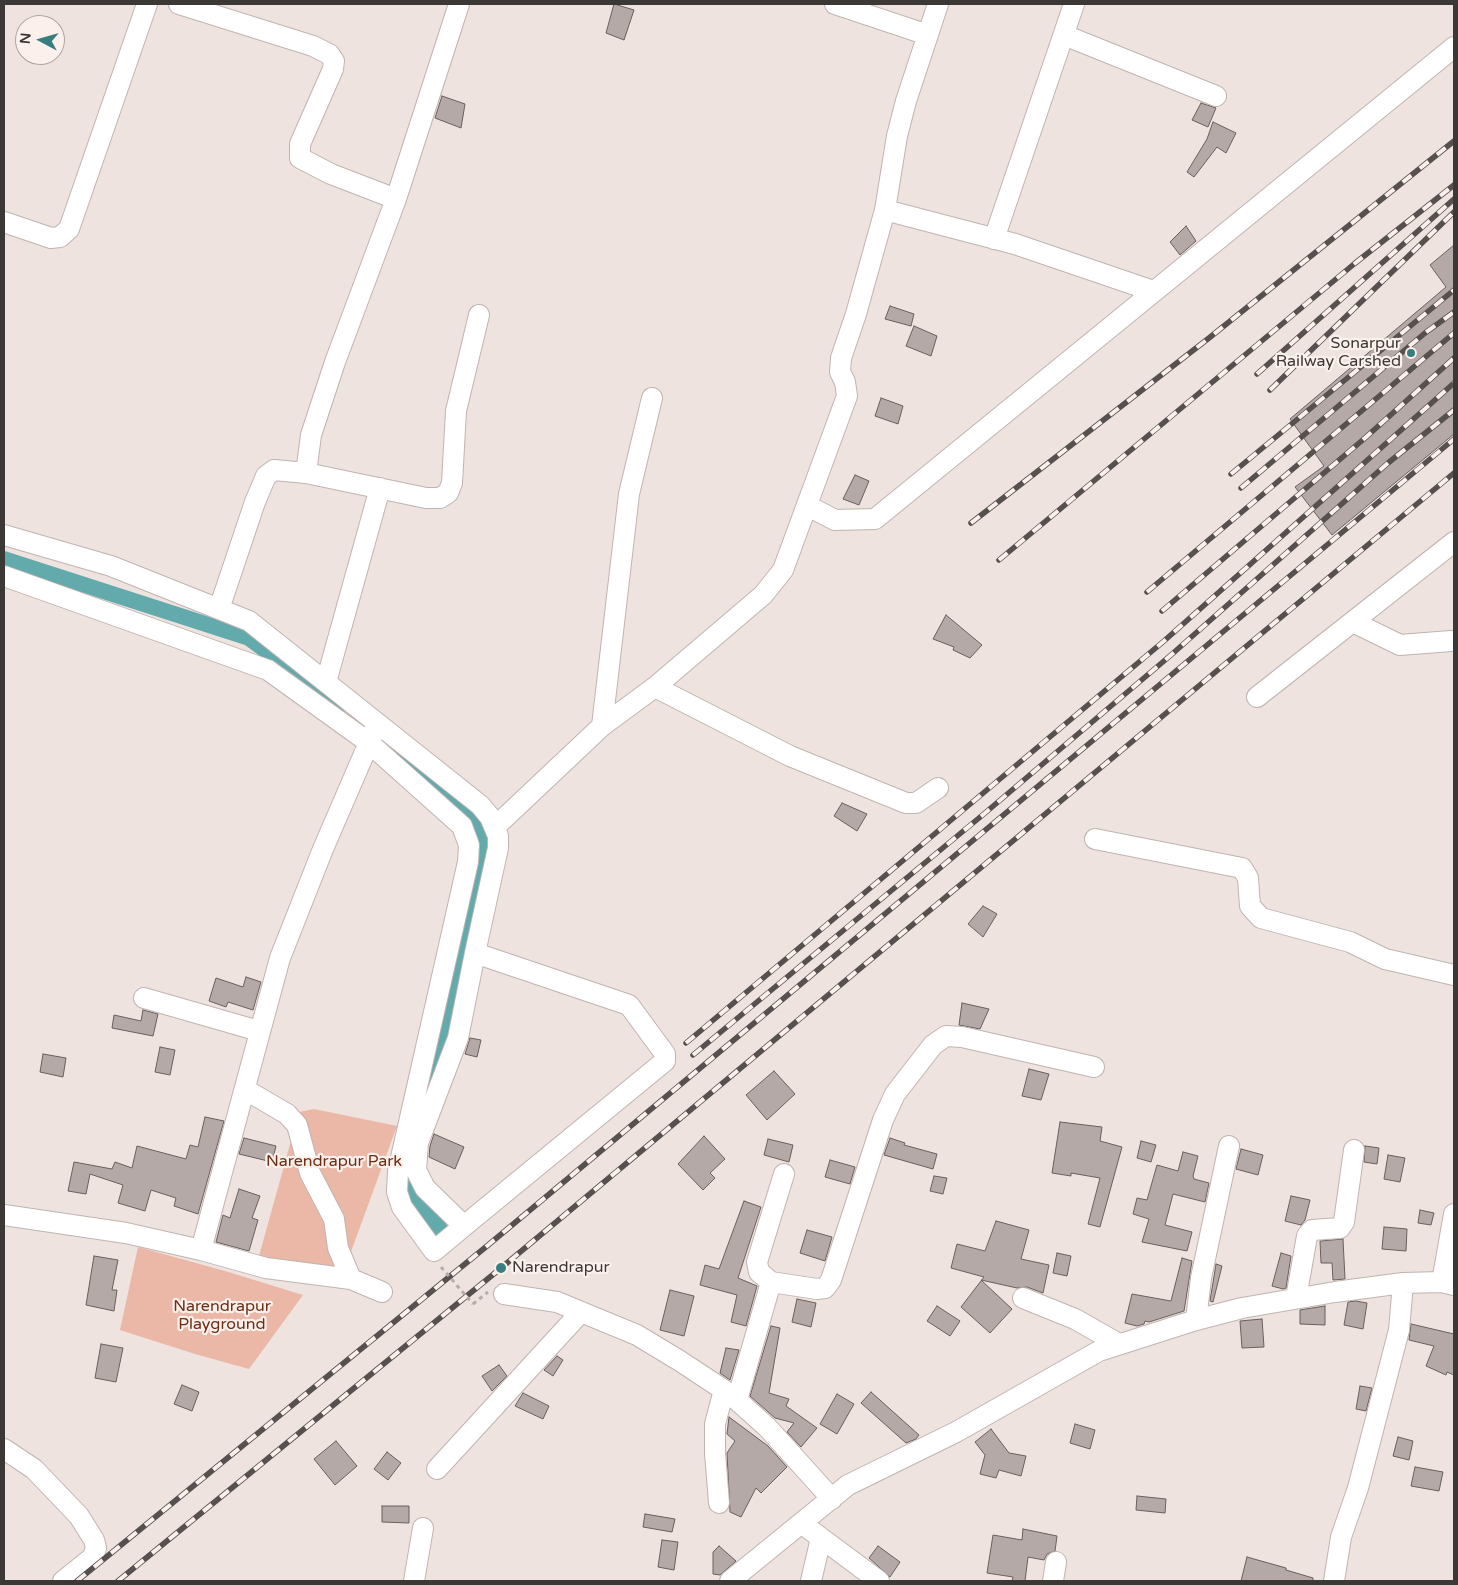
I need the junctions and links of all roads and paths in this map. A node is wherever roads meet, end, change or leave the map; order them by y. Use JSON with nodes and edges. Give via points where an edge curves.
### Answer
{"nodes":[{"id":1,"x":147,"y":4,"type":"edge"},
{"id":2,"x":179,"y":4,"type":"edge"},
{"id":3,"x":459,"y":4,"type":"edge"},
{"id":4,"x":835,"y":4,"type":"edge"},
{"id":5,"x":938,"y":4,"type":"edge"},
{"id":6,"x":1074,"y":4,"type":"edge"},
{"id":7,"x":928,"y":35,"type":"junction"},
{"id":8,"x":1064,"y":35,"type":"junction"},
{"id":9,"x":1454,"y":47,"type":"edge"},
{"id":10,"x":1216,"y":96,"type":"dead end"},
{"id":11,"x":396,"y":199,"type":"junction"},
{"id":12,"x":885,"y":210,"type":"junction"},
{"id":13,"x":4,"y":222,"type":"edge"},
{"id":14,"x":994,"y":239,"type":"junction"},
{"id":15,"x":1152,"y":291,"type":"junction"},
{"id":16,"x":479,"y":315,"type":"dead end"},
{"id":17,"x":652,"y":398,"type":"dead end"},
{"id":18,"x":306,"y":472,"type":"junction"},
{"id":19,"x":380,"y":488,"type":"junction"},
{"id":20,"x":808,"y":506,"type":"junction"},
{"id":21,"x":4,"y":535,"type":"edge"},
{"id":22,"x":1454,"y":542,"type":"edge"},
{"id":23,"x":4,"y":576,"type":"edge"},
{"id":24,"x":219,"y":609,"type":"junction"},
{"id":25,"x":1353,"y":622,"type":"junction"},
{"id":26,"x":1451,"y":641,"type":"dead end"},
{"id":27,"x":326,"y":682,"type":"junction"},
{"id":28,"x":655,"y":687,"type":"junction"},
{"id":29,"x":1257,"y":697,"type":"dead end"},
{"id":30,"x":378,"y":723,"type":"junction"},
{"id":31,"x":602,"y":726,"type":"junction"},
{"id":32,"x":368,"y":742,"type":"junction"},
{"id":33,"x":938,"y":788,"type":"dead end"},
{"id":34,"x":496,"y":826,"type":"junction"},
{"id":35,"x":1095,"y":839,"type":"dead end"},
{"id":36,"x":475,"y":953,"type":"junction"},
{"id":37,"x":1454,"y":975,"type":"edge"},
{"id":38,"x":144,"y":998,"type":"dead end"},
{"id":39,"x":259,"y":1031,"type":"junction"},
{"id":40,"x":1094,"y":1067,"type":"dead end"},
{"id":41,"x":246,"y":1090,"type":"junction"},
{"id":42,"x":1229,"y":1146,"type":"dead end"},
{"id":43,"x":1354,"y":1150,"type":"dead end"},
{"id":44,"x":784,"y":1174,"type":"dead end"},
{"id":45,"x":1454,"y":1214,"type":"edge"},
{"id":46,"x":4,"y":1215,"type":"edge"},
{"id":47,"x":464,"y":1226,"type":"junction"},
{"id":48,"x":202,"y":1250,"type":"junction"},
{"id":49,"x":441,"y":1267,"type":"dead end"},
{"id":50,"x":350,"y":1279,"type":"junction"},
{"id":51,"x":771,"y":1282,"type":"junction"},
{"id":52,"x":1403,"y":1283,"type":"junction"},
{"id":53,"x":1448,"y":1284,"type":"edge"},
{"id":54,"x":499,"y":1291,"type":"joint"},
{"id":55,"x":382,"y":1292,"type":"dead end"},
{"id":56,"x":1023,"y":1298,"type":"dead end"},
{"id":57,"x":1296,"y":1298,"type":"junction"},
{"id":58,"x":581,"y":1312,"type":"junction"},
{"id":59,"x":1196,"y":1320,"type":"junction"},
{"id":60,"x":1120,"y":1344,"type":"junction"},
{"id":61,"x":731,"y":1395,"type":"junction"},
{"id":62,"x":4,"y":1450,"type":"edge"},
{"id":63,"x":437,"y":1469,"type":"dead end"},
{"id":64,"x":832,"y":1499,"type":"junction"},
{"id":65,"x":719,"y":1503,"type":"dead end"},
{"id":66,"x":801,"y":1523,"type":"junction"},
{"id":67,"x":423,"y":1528,"type":"dead end"},
{"id":68,"x":822,"y":1538,"type":"junction"},
{"id":69,"x":63,"y":1581,"type":"edge"},
{"id":70,"x":414,"y":1581,"type":"edge"},
{"id":71,"x":730,"y":1581,"type":"edge"},
{"id":72,"x":811,"y":1581,"type":"edge"},
{"id":73,"x":879,"y":1581,"type":"edge"},
{"id":74,"x":1334,"y":1581,"type":"edge"}],
"edges":[{"from":1,"to":13,"type":"street","via":[[69,229],[60,237],[52,238]]},
{"from":2,"to":11,"type":"street","via":[[313,46],[328,54],[334,60],[333,70],[300,144],[300,158],[331,174]]},
{"from":3,"to":11,"type":"street"},
{"from":4,"to":7,"type":"street"},
{"from":5,"to":7,"type":"street"},
{"from":6,"to":8,"type":"street"},
{"from":7,"to":12,"type":"street","via":[[897,136]]},
{"from":8,"to":10,"type":"street"},
{"from":8,"to":14,"type":"street"},
{"from":9,"to":15,"type":"street"},
{"from":11,"to":18,"type":"street","via":[[334,362],[311,436]]},
{"from":12,"to":14,"type":"street"},
{"from":12,"to":20,"type":"street","via":[[841,358],[840,372],[847,396]]},
{"from":14,"to":15,"type":"street"},
{"from":15,"to":20,"type":"street","via":[[875,519],[835,520]]},
{"from":16,"to":19,"type":"street","via":[[456,411],[452,483],[448,493],[440,498],[426,498]]},
{"from":17,"to":31,"type":"street","via":[[629,494]]},
{"from":18,"to":19,"type":"street"},
{"from":18,"to":24,"type":"street","via":[[274,470],[266,476]]},
{"from":19,"to":27,"type":"street"},
{"from":20,"to":28,"type":"street","via":[[790,555],[773,584]]},
{"from":21,"to":24,"type":"street","via":[[111,566]]},
{"from":22,"to":25,"type":"street"},
{"from":23,"to":32,"type":"street","via":[[268,670]]},
{"from":24,"to":27,"type":"street","via":[[249,621]]},
{"from":25,"to":26,"type":"street","via":[[1400,645]]},
{"from":25,"to":29,"type":"street"},
{"from":27,"to":30,"type":"street"},
{"from":28,"to":31,"type":"street"},
{"from":28,"to":33,"type":"street","via":[[790,756],[906,803],[916,803]]},
{"from":30,"to":32,"type":"street"},
{"from":30,"to":34,"type":"street","via":[[480,805]]},
{"from":31,"to":34,"type":"street"},
{"from":32,"to":39,"type":"street","via":[[290,933]]},
{"from":32,"to":47,"type":"street","via":[[450,813],[462,826],[469,845],[438,1002],[398,1170],[397,1192],[402,1207],[434,1251]]},
{"from":34,"to":36,"type":"street","via":[[498,848]]},
{"from":35,"to":37,"type":"street","via":[[1236,866],[1246,872],[1250,906],[1261,918],[1350,942],[1385,959]]},
{"from":36,"to":47,"type":"street","via":[[458,1038],[418,1143],[416,1170],[425,1188]]},
{"from":36,"to":47,"type":"street","via":[[629,1005],[665,1054],[665,1061]]},
{"from":38,"to":39,"type":"street"},
{"from":39,"to":41,"type":"street"},
{"from":40,"to":51,"type":"street","via":[[946,1036],[933,1045],[894,1094],[831,1280],[825,1288],[816,1289]]},
{"from":41,"to":48,"type":"street"},
{"from":41,"to":50,"type":"street","via":[[287,1114],[297,1125],[310,1173],[334,1219],[338,1248]]},
{"from":42,"to":59,"type":"street","via":[[1201,1278]]},
{"from":43,"to":57,"type":"street","via":[[1344,1222],[1340,1228],[1312,1230],[1307,1236]]},
{"from":44,"to":51,"type":"street","via":[[757,1262],[759,1272]]},
{"from":45,"to":53,"type":"street"},
{"from":46,"to":48,"type":"street","via":[[126,1233]]},
{"from":48,"to":50,"type":"street","via":[[266,1268]]},
{"from":49,"to":54,"type":"path","bridge":true,"via":[[472,1304]]},
{"from":50,"to":55,"type":"street"},
{"from":51,"to":61,"type":"street"},
{"from":52,"to":53,"type":"street"},
{"from":52,"to":57,"type":"street"},
{"from":52,"to":74,"type":"street","via":[[1399,1330],[1358,1488],[1341,1537]]},
{"from":54,"to":58,"type":"street","via":[[558,1302]]},
{"from":56,"to":60,"type":"street","via":[[1075,1319]]},
{"from":57,"to":59,"type":"street"},
{"from":58,"to":61,"type":"street","via":[[637,1335]]},
{"from":58,"to":63,"type":"street"},
{"from":59,"to":60,"type":"street"},
{"from":60,"to":64,"type":"street","via":[[1077,1362],[956,1432],[848,1485]]},
{"from":61,"to":64,"type":"street","via":[[767,1426]]},
{"from":61,"to":65,"type":"street","via":[[715,1424]]},
{"from":62,"to":69,"type":"street","via":[[34,1469],[79,1516],[94,1540],[93,1557]]},
{"from":64,"to":66,"type":"street"},
{"from":66,"to":68,"type":"street"},
{"from":66,"to":71,"type":"street"},
{"from":67,"to":70,"type":"street"},
{"from":68,"to":72,"type":"street"},
{"from":68,"to":73,"type":"street"}]}
